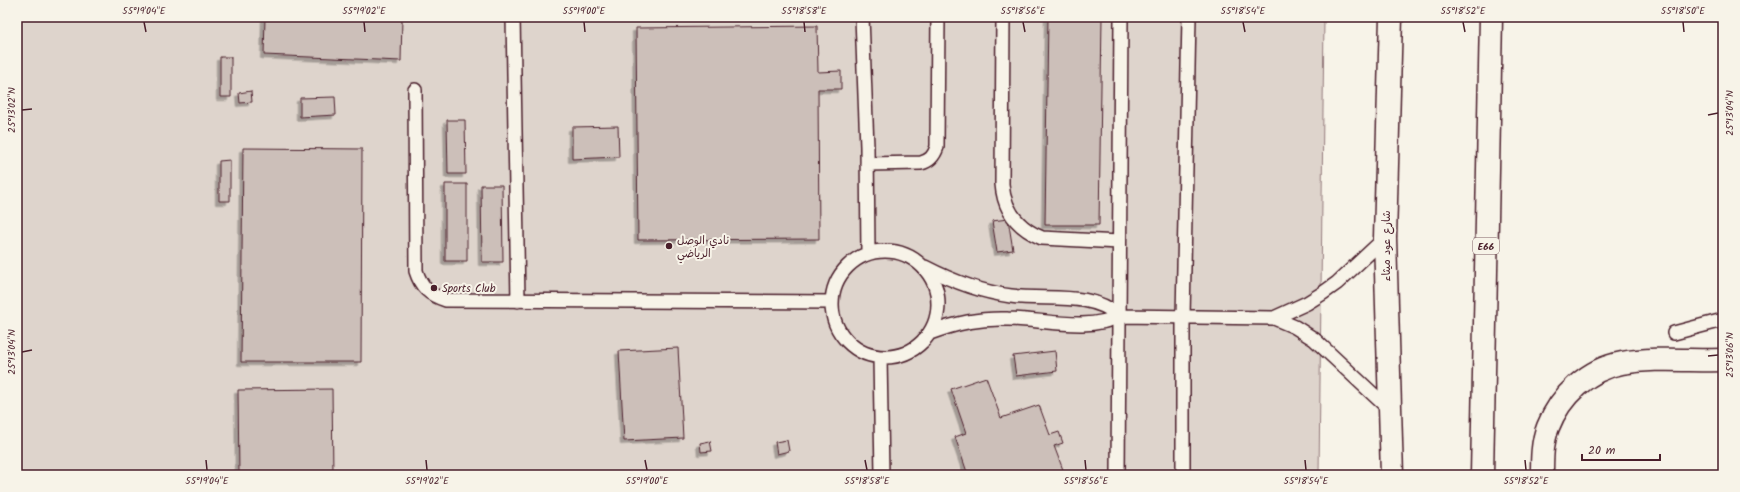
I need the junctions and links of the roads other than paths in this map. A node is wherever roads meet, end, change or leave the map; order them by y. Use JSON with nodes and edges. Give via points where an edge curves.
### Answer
{"nodes":[{"id":1,"x":513,"y":17,"type":"edge"},
{"id":2,"x":850,"y":17,"type":"edge"},
{"id":3,"x":938,"y":17,"type":"edge"},
{"id":4,"x":1003,"y":17,"type":"edge"},
{"id":5,"x":1121,"y":17,"type":"edge"},
{"id":6,"x":1189,"y":17,"type":"edge"},
{"id":7,"x":1391,"y":17,"type":"edge"},
{"id":8,"x":1491,"y":17,"type":"edge"},
{"id":9,"x":862,"y":23,"type":"edge"},
{"id":10,"x":415,"y":90,"type":"dead end"},
{"id":11,"x":867,"y":164,"type":"junction"},
{"id":12,"x":1385,"y":238,"type":"junction"},
{"id":13,"x":1119,"y":242,"type":"junction"},
{"id":14,"x":868,"y":253,"type":"junction"},
{"id":15,"x":922,"y":265,"type":"junction"},
{"id":16,"x":518,"y":301,"type":"junction"},
{"id":17,"x":831,"y":302,"type":"junction"},
{"id":18,"x":1119,"y":316,"type":"junction"},
{"id":19,"x":1183,"y":317,"type":"junction"},
{"id":20,"x":1274,"y":318,"type":"junction"},
{"id":21,"x":1723,"y":320,"type":"edge"},
{"id":22,"x":930,"y":333,"type":"junction"},
{"id":23,"x":1674,"y":333,"type":"dead end"},
{"id":24,"x":880,"y":357,"type":"junction"},
{"id":25,"x":1723,"y":360,"type":"edge"},
{"id":26,"x":1390,"y":410,"type":"junction"},
{"id":27,"x":882,"y":475,"type":"edge"},
{"id":28,"x":1118,"y":475,"type":"edge"},
{"id":29,"x":1183,"y":475,"type":"edge"},
{"id":30,"x":1392,"y":475,"type":"edge"},
{"id":31,"x":1482,"y":475,"type":"edge"},
{"id":32,"x":1542,"y":475,"type":"edge"}],
"edges":[{"from":1,"to":16,"type":"lane"},
{"from":2,"to":9,"type":"lane"},
{"from":3,"to":11,"type":"lane","via":[[935,153],[927,162],[921,163]]},
{"from":4,"to":13,"type":"lane","via":[[1002,184],[1007,208],[1021,226],[1042,238]]},
{"from":5,"to":13,"type":"lane"},
{"from":6,"to":19,"type":"lane"},
{"from":7,"to":12,"type":"main road","name":"شارع عود ميثاء"},
{"from":8,"to":31,"type":"main road","number":"E66"},
{"from":9,"to":11,"type":"lane"},
{"from":10,"to":16,"type":"lane","via":[[416,271],[419,282],[426,291],[446,300]]},
{"from":11,"to":14,"type":"lane"},
{"from":12,"to":20,"type":"lane","via":[[1337,283],[1302,306]]},
{"from":12,"to":26,"type":"main road","name":"شارع عود ميثاء"},
{"from":13,"to":18,"type":"lane"},
{"from":14,"to":15,"type":"lane","via":[[884,250],[898,252]]},
{"from":14,"to":17,"type":"lane","via":[[853,260],[842,272],[834,286]]},
{"from":15,"to":18,"type":"lane","via":[[988,292],[1096,302]]},
{"from":15,"to":22,"type":"lane","via":[[937,290],[939,305]]},
{"from":16,"to":17,"type":"lane"},
{"from":17,"to":24,"type":"lane","via":[[835,325],[848,344],[868,355]]},
{"from":18,"to":19,"type":"lane"},
{"from":18,"to":22,"type":"lane","via":[[1094,324],[1008,319],[971,320]]},
{"from":18,"to":28,"type":"lane"},
{"from":19,"to":20,"type":"lane"},
{"from":19,"to":29,"type":"lane"},
{"from":20,"to":26,"type":"lane","via":[[1314,339]]},
{"from":21,"to":23,"type":"lane"},
{"from":22,"to":24,"type":"lane","via":[[921,344],[908,352],[894,357]]},
{"from":24,"to":27,"type":"lane"},
{"from":25,"to":32,"type":"main road","via":[[1621,363],[1597,372],[1576,386],[1559,405],[1548,428],[1542,452]]},
{"from":26,"to":30,"type":"main road","name":"شارع عود ميثاء"}]}
